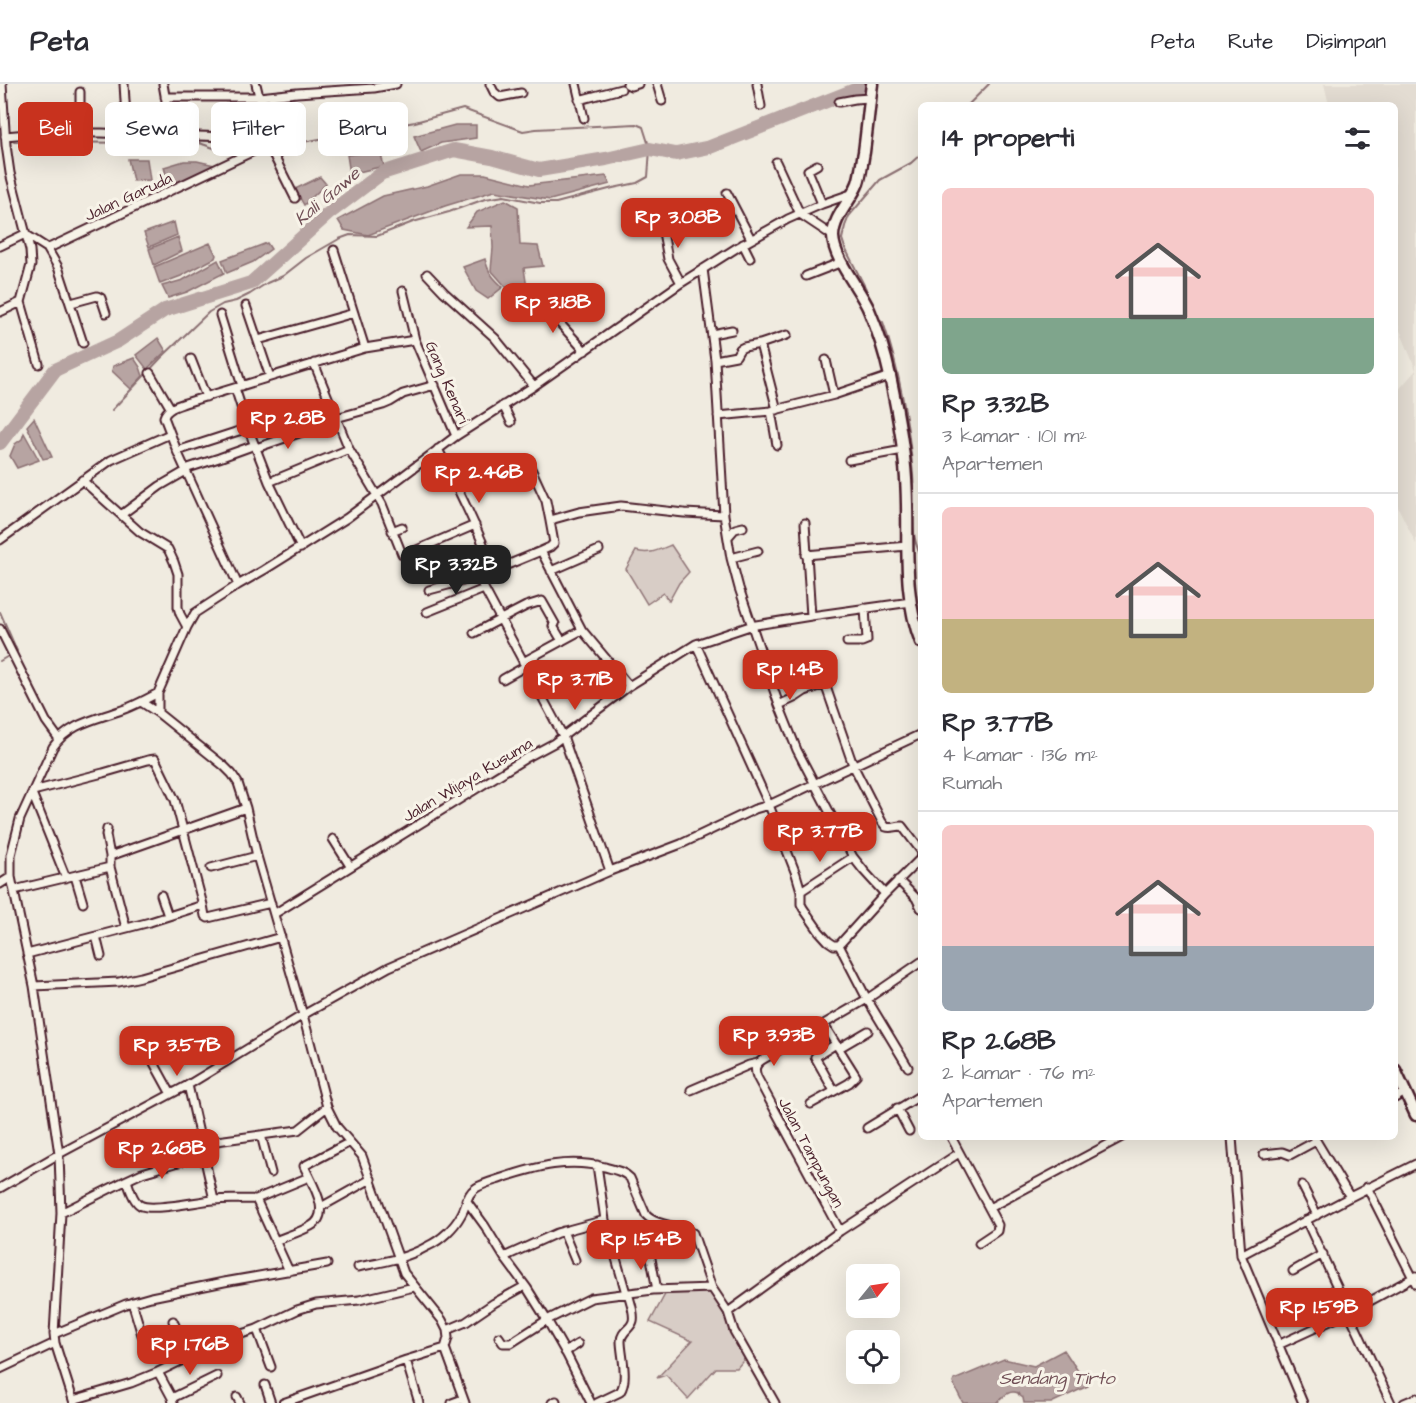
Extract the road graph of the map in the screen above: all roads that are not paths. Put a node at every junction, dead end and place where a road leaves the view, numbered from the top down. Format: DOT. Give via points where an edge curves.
graph roads {
  1 [pos="2,84"];
  2 [pos="124,84"];
  3 [pos="164,84"];
  4 [pos="256,84"];
  5 [pos="297,84"];
  6 [pos="396,84"];
  7 [pos="490,84"];
  8 [pos="576,84"];
  9 [pos="638,84"];
  10 [pos="657,84"];
  11 [pos="757,84"];
  12 [pos="374,86"];
  13 [pos="624,87"];
  14 [pos="80,92"];
  15 [pos="871,92"];
  16 [pos="297,93"];
  17 [pos="521,93"];
  18 [pos="165,97"];
  19 [pos="259,97"];
  20 [pos="579,100"];
  21 [pos="662,101"];
  22 [pos="80,102"];
  23 [pos="125,102"];
  24 [pos="166,102"];
  25 [pos="260,102"];
  26 [pos="839,102"];
  27 [pos="761,106"];
  28 [pos="584,118"];
  29 [pos="18,135"];
  30 [pos="5,136"];
  31 [pos="243,156"];
  32 [pos="276,156"];
  33 [pos="776,162"];
  34 [pos="817,165"];
  35 [pos="10,173"];
  36 [pos="0,176"];
  37 [pos="727,193"];
  38 [pos="852,195"];
  39 [pos="295,198"];
  40 [pos="822,204"];
  41 [pos="800,214"];
  42 [pos="661,221"];
  43 [pos="25,234"];
  44 [pos="833,236"];
  45 [pos="751,239"];
  46 [pos="742,244"];
  47 [pos="0,246"];
  48 [pos="46,248"];
  49 [pos="334,250"];
  50 [pos="750,258"];
  51 [pos="842,262"];
  52 [pos="703,269"];
  53 [pos="427,274"];
  54 [pos="806,276"];
  55 [pos="681,283"];
  56 [pos="403,291"];
  57 [pos="21,302"];
  58 [pos="71,303"];
  59 [pos="552,304"];
  60 [pos="246,306"];
  61 [pos="0,312"];
  62 [pos="106,313"];
  63 [pos="354,314"];
  64 [pos="220,315"];
  65 [pos="732,330"];
  66 [pos="712,334"];
  67 [pos="787,335"];
  68 [pos="258,340"];
  69 [pos="415,340"];
  70 [pos="84,343"];
  71 [pos="760,344"];
  72 [pos="364,348"];
  73 [pos="585,351"];
  74 [pos="191,359"];
  75 [pos="715,360"];
  76 [pos="826,360"];
  77 [pos="314,363"];
  78 [pos="39,364"];
  79 [pos="150,373"];
  80 [pos="890,376"];
  81 [pos="270,377"];
  82 [pos="435,385"];
  83 [pos="534,386"];
  84 [pos="239,387"];
  85 [pos="834,395"];
  86 [pos="206,397"];
  87 [pos="503,405"];
  88 [pos="171,409"];
  89 [pos="774,410"];
  90 [pos="718,416"];
  91 [pos="336,418"];
  92 [pos="511,422"];
  93 [pos="248,428"];
  94 [pos="312,429"];
  95 [pos="170,434"];
  96 [pos="456,435"];
  97 [pos="777,445"];
  98 [pos="255,446"];
  99 [pos="349,449"];
  100 [pos="438,449"];
  101 [pos="903,450"];
  102 [pos="177,451"];
  103 [pos="849,460"];
  104 [pos="528,462"];
  105 [pos="185,470"];
  106 [pos="82,480"];
  107 [pos="269,482"];
  108 [pos="377,496"];
  109 [pos="121,515"];
  110 [pos="724,515"];
  111 [pos="550,521"];
  112 [pos="805,523"];
  113 [pos="475,525"];
  114 [pos="402,527"];
  115 [pos="743,527"];
  116 [pos="392,531"];
  117 [pos="728,537"];
  118 [pos="0,540"];
  119 [pos="907,546"];
  120 [pos="301,548"];
  121 [pos="599,550"];
  122 [pos="541,551"];
  123 [pos="758,551"];
  124 [pos="806,555"];
  125 [pos="731,558"];
  126 [pos="494,571"];
  127 [pos="551,571"];
  128 [pos="478,578"];
  129 [pos="238,585"];
  130 [pos="484,589"];
  131 [pos="429,591"];
  132 [pos="911,602"];
  133 [pos="865,608"];
  134 [pos="427,612"];
  135 [pos="811,616"];
  136 [pos="500,619"];
  137 [pos="750,626"];
  138 [pos="187,627"];
  139 [pos="0,629"];
  140 [pos="582,630"];
  141 [pos="474,633"];
  142 [pos="918,633"];
  143 [pos="562,641"];
  144 [pos="847,642"];
  145 [pos="696,644"];
  146 [pos="9,649"];
  147 [pos="0,650"];
  148 [pos="525,664"];
  149 [pos="504,679"];
  150 [pos="629,686"];
  151 [pos="158,693"];
  152 [pos="141,702"];
  153 [pos="778,705"];
  154 [pos="158,713"];
  155 [pos="918,735"];
  156 [pos="563,736"];
  157 [pos="59,739"];
  158 [pos="854,765"];
  159 [pos="814,783"];
  160 [pos="32,792"];
  161 [pos="770,805"];
  162 [pos="246,808"];
  163 [pos="107,829"];
  164 [pos="183,830"];
  165 [pos="333,839"];
  166 [pos="918,847"];
  167 [pos="110,856"];
  168 [pos="257,856"];
  169 [pos="853,857"];
  170 [pos="918,861"];
  171 [pos="350,866"];
  172 [pos="110,867"];
  173 [pos="211,868"];
  174 [pos="610,871"];
  175 [pos="75,876"];
  176 [pos="11,877"];
  177 [pos="66,878"];
  178 [pos="898,880"];
  179 [pos="0,884"];
  180 [pos="14,890"];
  181 [pos="801,891"];
  182 [pos="885,894"];
  183 [pos="161,895"];
  184 [pos="918,902"];
  185 [pos="83,903"];
  186 [pos="271,903"];
  187 [pos="203,904"];
  188 [pos="274,914"];
  189 [pos="168,916"];
  190 [pos="126,928"];
  191 [pos="96,936"];
  192 [pos="281,937"];
  193 [pos="839,945"];
  194 [pos="27,954"];
  195 [pos="101,956"];
  196 [pos="918,964"];
  197 [pos="34,986"];
  198 [pos="867,999"];
  199 [pos="303,1015"];
  200 [pos="824,1025"];
  201 [pos="868,1031"];
  202 [pos="137,1032"];
  203 [pos="838,1046"];
  204 [pos="758,1063"];
  205 [pos="908,1067"];
  206 [pos="188,1085"];
  207 [pos="691,1090"];
  208 [pos="834,1091"];
  209 [pos="171,1094"];
  210 [pos="1400,1095"];
  211 [pos="918,1097"];
  212 [pos="811,1104"];
  213 [pos="327,1107"];
  214 [pos="897,1108"];
  215 [pos="1416,1115"];
  216 [pos="867,1128"];
  217 [pos="909,1131"];
  218 [pos="261,1135"];
  219 [pos="952,1140"];
  220 [pos="1116,1140"];
  221 [pos="1232,1140"];
  222 [pos="1313,1140"];
  223 [pos="1316,1140"];
  224 [pos="350,1142"];
  225 [pos="202,1143"];
  226 [pos="959,1153"];
  227 [pos="59,1154"];
  228 [pos="1264,1154"];
  229 [pos="189,1159"];
  230 [pos="1416,1164"];
  231 [pos="597,1165"];
  232 [pos="271,1173"];
  233 [pos="309,1177"];
  234 [pos="371,1179"];
  235 [pos="127,1180"];
  236 [pos="1302,1185"];
  237 [pos="1367,1187"];
  238 [pos="0,1188"];
  239 [pos="1350,1197"];
  240 [pos="214,1200"];
  241 [pos="256,1200"];
  242 [pos="466,1200"];
  243 [pos="321,1207"];
  244 [pos="990,1208"];
  245 [pos="61,1213"];
  246 [pos="1317,1215"];
  247 [pos="605,1220"];
  248 [pos="1306,1220"];
  249 [pos="563,1231"];
  250 [pos="840,1231"];
  251 [pos="275,1241"];
  252 [pos="979,1243"];
  253 [pos="649,1248"];
  254 [pos="1323,1254"];
  255 [pos="1241,1255"];
  256 [pos="504,1257"];
  257 [pos="398,1259"];
  258 [pos="575,1260"];
  259 [pos="327,1264"];
  260 [pos="358,1266"];
  261 [pos="289,1271"];
  262 [pos="1293,1271"];
  263 [pos="1415,1279"];
  264 [pos="525,1286"];
  265 [pos="414,1287"];
  266 [pos="712,1288"];
  267 [pos="657,1290"];
  268 [pos="627,1293"];
  269 [pos="132,1302"];
  270 [pos="728,1312"];
  271 [pos="1350,1312"];
  272 [pos="547,1320"];
  273 [pos="173,1321"];
  274 [pos="257,1329"];
  275 [pos="447,1330"];
  276 [pos="54,1334"];
  277 [pos="142,1335"];
  278 [pos="499,1337"];
  279 [pos="55,1343"];
  280 [pos="578,1344"];
  281 [pos="1278,1345"];
  282 [pos="445,1348"];
  283 [pos="565,1352"];
  284 [pos="195,1353"];
  285 [pos="406,1360"];
  286 [pos="271,1366"];
  287 [pos="0,1369"];
  288 [pos="158,1372"];
  289 [pos="218,1376"];
  290 [pos="265,1385"];
  291 [pos="1416,1398"];
  292 [pos="173,1400"];
  293 [pos="464,1401"];
  294 [pos="73,1402"];
  295 [pos="271,1403"];
  296 [pos="283,1403"];
  297 [pos="419,1403"];
  298 [pos="452,1403"];
  299 [pos="591,1403"];
  300 [pos="597,1403"];
  301 [pos="775,1403"];
  302 [pos="1303,1403"];
  303 [pos="1391,1403"];
  304 [pos="1404,1403"];
  1 -- 30 [label="street"];
  2 -- 23 [label="street"];
  3 -- 18 [label="street"];
  4 -- 19 [label="street"];
  5 -- 16 [label="street"];
  6 -- 12 [label="street"];
  7 -- 17 [label="street" via="500,97"];
  8 -- 20 [label="street"];
  9 -- 13 [label="street"];
  10 -- 21 [label="street"];
  11 -- 27 [label="street"];
  12 -- 16 [label="street"];
  13 -- 20 [label="street"];
  14 -- 22 [label="street"];
  15 -- 26 [label="street"];
  15 -- 38 [label="main road" via="862,165"];
  16 -- 19 [label="street"];
  18 -- 19 [label="street"];
  18 -- 24 [label="street"];
  19 -- 25 [label="street"];
  20 -- 28 [label="street"];
  29 -- 30 [label="street"];
  30 -- 35 [label="street"];
  31 -- 48 [label="street, Jalan Garuda"];
  32 -- 39 [label="street"];
  33 -- 41 [label="street"];
  34 -- 40 [label="street" via="808,170"];
  35 -- 36 [label="street"];
  35 -- 43 [label="street"];
  37 -- 45 [label="street"];
  38 -- 40 [label="street"];
  38 -- 44 [label="main road"];
  40 -- 41 [label="street"];
  41 -- 44 [label="street"];
  41 -- 45 [label="street"];
  42 -- 55 [label="street" via="668,259"];
  43 -- 47 [label="street"];
  43 -- 48 [label="street"];
  43 -- 57 [label="street" via="31,265"];
  44 -- 51 [label="main road"];
  45 -- 46 [label="street"];
  46 -- 50 [label="street"];
  46 -- 52 [label="street"];
  48 -- 58 [label="street" via="58,267"];
  49 -- 63 [label="street"];
  51 -- 54 [label="street"];
  51 -- 80 [label="main road" via="868,309"];
  52 -- 55 [label="street"];
  52 -- 66 [label="street"];
  53 -- 83 [label="street" via="495,338"];
  55 -- 73 [label="street"];
  56 -- 69 [label="street, Gang Kenari"];
  57 -- 61 [label="street"];
  57 -- 78 [label="street"];
  58 -- 62 [label="street" via="97,296"];
  58 -- 70 [label="street"];
  59 -- 73 [label="street" via="555,318"];
  60 -- 68 [label="street"];
  63 -- 68 [label="street"];
  63 -- 72 [label="street"];
  64 -- 84 [label="street"];
  65 -- 66 [label="street"];
  66 -- 75 [label="street"];
  67 -- 71 [label="street"];
  68 -- 81 [label="street"];
  69 -- 72 [label="street"];
  69 -- 82 [label="street, Gang Kenari"];
  71 -- 75 [label="street" via="740,349 736,357"];
  71 -- 89 [label="street"];
  72 -- 77 [label="street"];
  73 -- 83 [label="street"];
  74 -- 86 [label="street"];
  75 -- 90 [label="street"];
  76 -- 85 [label="street"];
  77 -- 81 [label="street"];
  77 -- 91 [label="street"];
  79 -- 88 [label="street"];
  80 -- 85 [label="street"];
  80 -- 101 [label="main road"];
  81 -- 84 [label="street"];
  82 -- 91 [label="street"];
  82 -- 96 [label="street, Gang Kenari"];
  83 -- 87 [label="street"];
  84 -- 86 [label="street"];
  84 -- 93 [label="street"];
  85 -- 89 [label="street"];
  86 -- 88 [label="street"];
  87 -- 92 [label="street"];
  87 -- 96 [label="street"];
  88 -- 95 [label="street" via="164,417"];
  89 -- 90 [label="street"];
  89 -- 97 [label="street"];
  90 -- 110 [label="street"];
  91 -- 99 [label="street"];
  93 -- 98 [label="street"];
  93 -- 102 [label="street"];
  94 -- 98 [label="street"];
  95 -- 102 [label="street"];
  95 -- 106 [label="street" via="111,460"];
  96 -- 100 [label="street"];
  98 -- 105 [label="street"];
  98 -- 107 [label="street"];
  99 -- 107 [label="street"];
  99 -- 108 [label="street"];
  100 -- 108 [label="street"];
  100 -- 113 [label="street"];
  101 -- 103 [label="street"];
  101 -- 119 [label="main road"];
  102 -- 105 [label="street"];
  104 -- 111 [label="street" via="546,501"];
  105 -- 109 [label="street"];
  105 -- 129 [label="street"];
  106 -- 109 [label="street"];
  106 -- 118 [label="street"];
  107 -- 120 [label="street"];
  108 -- 116 [label="street"];
  108 -- 120 [label="street"];
  109 -- 138 [label="street" via="168,549 178,574 178,607"];
  110 -- 111 [label="street" via="621,506"];
  110 -- 117 [label="street"];
  111 -- 122 [label="street" via="554,543"];
  112 -- 124 [label="street"];
  113 -- 116 [label="street" via="405,555"];
  113 -- 126 [label="street"];
  114 -- 116 [label="street"];
  115 -- 117 [label="street"];
  117 -- 125 [label="street"];
  119 -- 124 [label="street"];
  119 -- 132 [label="main road"];
  120 -- 129 [label="street"];
  121 -- 127 [label="street"];
  122 -- 126 [label="street"];
  122 -- 127 [label="street"];
  123 -- 125 [label="street"];
  124 -- 135 [label="street"];
  125 -- 137 [label="street"];
  126 -- 128 [label="street"];
  127 -- 140 [label="street"];
  128 -- 130 [label="street"];
  128 -- 131 [label="street"];
  129 -- 138 [label="street" via="195,612"];
  130 -- 134 [label="street"];
  130 -- 136 [label="street"];
  132 -- 133 [label="street, Jalan Wijaya Kusuma"];
  132 -- 142 [label="main road"];
  133 -- 135 [label="street, Jalan Wijaya Kusuma"];
  133 -- 144 [label="street" via="867,639"];
  135 -- 137 [label="street, Jalan Wijaya Kusuma"];
  136 -- 141 [label="street"];
  136 -- 143 [label="street" via="542,601"];
  136 -- 148 [label="street"];
  137 -- 145 [label="street, Jalan Wijaya Kusuma"];
  137 -- 153 [label="street"];
  138 -- 151 [label="street"];
  139 -- 146 [label="street"];
  140 -- 143 [label="street"];
  140 -- 150 [label="street"];
  143 -- 148 [label="street"];
  145 -- 150 [label="street, Jalan Wijaya Kusuma"];
  145 -- 161 [label="street"];
  146 -- 147 [label="street"];
  146 -- 157 [label="street"];
  148 -- 149 [label="street"];
  148 -- 156 [label="street"];
  150 -- 156 [label="street, Jalan Wijaya Kusuma"];
  151 -- 152 [label="street"];
  151 -- 154 [label="street"];
  152 -- 154 [label="street"];
  152 -- 157 [label="street" via="82,723"];
  153 -- 158 [label="street" via="825,684"];
  153 -- 159 [label="street"];
  154 -- 162 [label="street" via="232,774"];
  155 -- 158 [label="street"];
  156 -- 171 [label="street, Jalan Wijaya Kusuma"];
  156 -- 174 [label="street"];
  157 -- 160 [label="street"];
  158 -- 159 [label="street"];
  158 -- 166 [label="street" via="886,827 902,826"];
  159 -- 161 [label="street"];
  159 -- 169 [label="street"];
  160 -- 164 [label="street" via="155,759 175,800"];
  160 -- 176 [label="street" via="13,842"];
  160 -- 177 [label="street"];
  161 -- 174 [label="street"];
  161 -- 181 [label="street"];
  162 -- 164 [label="street"];
  162 -- 168 [label="street"];
  163 -- 167 [label="street"];
  164 -- 167 [label="street"];
  164 -- 187 [label="street"];
  165 -- 171 [label="street"];
  167 -- 172 [label="street"];
  168 -- 173 [label="street"];
  168 -- 186 [label="street"];
  169 -- 181 [label="street"];
  169 -- 182 [label="street"];
  170 -- 178 [label="street"];
  171 -- 188 [label="street, Jalan Wijaya Kusuma"];
  172 -- 175 [label="street"];
  172 -- 190 [label="street"];
  174 -- 199 [label="street" via="389,967"];
  175 -- 177 [label="street"];
  175 -- 185 [label="street"];
  176 -- 179 [label="street"];
  176 -- 180 [label="street"];
  177 -- 180 [label="street"];
  178 -- 182 [label="street"];
  178 -- 184 [label="street"];
  180 -- 194 [label="street"];
  181 -- 193 [label="street" via="805,913 828,941"];
  182 -- 193 [label="street"];
  183 -- 189 [label="street"];
  186 -- 187 [label="street" via="207,918"];
  186 -- 188 [label="street"];
  187 -- 189 [label="street"];
  188 -- 192 [label="street"];
  189 -- 190 [label="street"];
  190 -- 191 [label="street"];
  191 -- 194 [label="street"];
  191 -- 195 [label="street"];
  192 -- 197 [label="street" via="119,982"];
  192 -- 199 [label="street"];
  193 -- 198 [label="street"];
  194 -- 197 [label="street"];
  196 -- 198 [label="street"];
  197 -- 227 [label="street"];
  198 -- 200 [label="street"];
  198 -- 205 [label="street"];
  199 -- 206 [label="street"];
  199 -- 213 [label="street"];
  200 -- 203 [label="street"];
  200 -- 204 [label="street"];
  201 -- 203 [label="street"];
  202 -- 209 [label="street"];
  203 -- 208 [label="street" via="856,1076"];
  203 -- 208 [label="street" via="815,1057"];
  204 -- 207 [label="street"];
  204 -- 250 [label="street, Jalan Tampungan" via="757,1077"];
  206 -- 209 [label="street"];
  206 -- 225 [label="street"];
  208 -- 212 [label="street"];
  209 -- 227 [label="street"];
  210 -- 215 [label="main road"];
  211 -- 214 [label="street"];
  213 -- 218 [label="street" via="298,1130"];
  213 -- 224 [label="street"];
  214 -- 216 [label="street"];
  214 -- 217 [label="street"];
  218 -- 225 [label="street"];
  218 -- 232 [label="street"];
  219 -- 226 [label="street"];
  220 -- 244 [label="street"];
  221 -- 255 [label="street"];
  222 -- 228 [label="street" via="1290,1155"];
  223 -- 239 [label="street"];
  224 -- 233 [label="street" via="304,1166"];
  224 -- 234 [label="street" via="362,1156"];
  225 -- 240 [label="street"];
  226 -- 244 [label="street"];
  226 -- 250 [label="street"];
  227 -- 238 [label="street"];
  227 -- 245 [label="street"];
  229 -- 235 [label="street"];
  230 -- 237 [label="street"];
  231 -- 242 [label="street" via="566,1162 533,1168 476,1188"];
  231 -- 247 [label="street"];
  231 -- 266 [label="street" via="626,1173 649,1219 693,1233"];
  233 -- 241 [label="street"];
  233 -- 243 [label="street"];
  234 -- 243 [label="street"];
  234 -- 257 [label="street"];
  235 -- 240 [label="street" via="136,1202 144,1206"];
  235 -- 245 [label="street"];
  236 -- 246 [label="street"];
  237 -- 239 [label="street"];
  237 -- 263 [label="street"];
  239 -- 246 [label="street"];
  240 -- 241 [label="street"];
  241 -- 251 [label="street"];
  242 -- 256 [label="street"];
  242 -- 257 [label="street" via="463,1214 448,1232 429,1246"];
  243 -- 251 [label="street" via="317,1223"];
  244 -- 252 [label="street" via="998,1225"];
  245 -- 276 [label="street"];
  246 -- 248 [label="street"];
  247 -- 249 [label="street"];
  247 -- 268 [label="street"];
  248 -- 254 [label="street"];
  248 -- 255 [label="street"];
  249 -- 256 [label="street"];
  249 -- 258 [label="street"];
  250 -- 270 [label="street"];
  251 -- 261 [label="street"];
  253 -- 267 [label="street"];
  254 -- 262 [label="street"];
  254 -- 271 [label="street"];
  255 -- 281 [label="street"];
  256 -- 264 [label="street"];
  257 -- 260 [label="street"];
  257 -- 265 [label="street"];
  259 -- 261 [label="street"];
  261 -- 269 [label="street"];
  263 -- 271 [label="street"];
  264 -- 272 [label="street"];
  264 -- 275 [label="street"];
  265 -- 274 [label="street" via="359,1300 316,1304"];
  265 -- 275 [label="street"];
  266 -- 267 [label="street"];
  266 -- 270 [label="street"];
  267 -- 268 [label="street"];
  268 -- 272 [label="street" via="591,1298"];
  268 -- 300 [label="street" via="633,1322 621,1339 623,1388"];
  269 -- 276 [label="street"];
  269 -- 277 [label="street"];
  270 -- 301 [label="street" via="734,1331"];
  271 -- 281 [label="street"];
  271 -- 303 [label="street"];
  272 -- 278 [label="street" via="511,1343 502,1343"];
  272 -- 283 [label="street"];
  273 -- 284 [label="street" via="179,1334 187,1336"];
  274 -- 284 [label="street"];
  274 -- 286 [label="street"];
  275 -- 282 [label="street"];
  276 -- 279 [label="street"];
  279 -- 287 [label="street"];
  279 -- 294 [label="street"];
  280 -- 283 [label="street"];
  281 -- 302 [label="street"];
  282 -- 285 [label="street"];
  282 -- 293 [label="street"];
  283 -- 299 [label="street"];
  284 -- 288 [label="street"];
  285 -- 296 [label="street"];
  285 -- 297 [label="street"];
  288 -- 292 [label="street"];
  288 -- 294 [label="street"];
  289 -- 292 [label="street"];
  290 -- 295 [label="street"];
  291 -- 304 [label="street"];
  293 -- 298 [label="street"];
}
